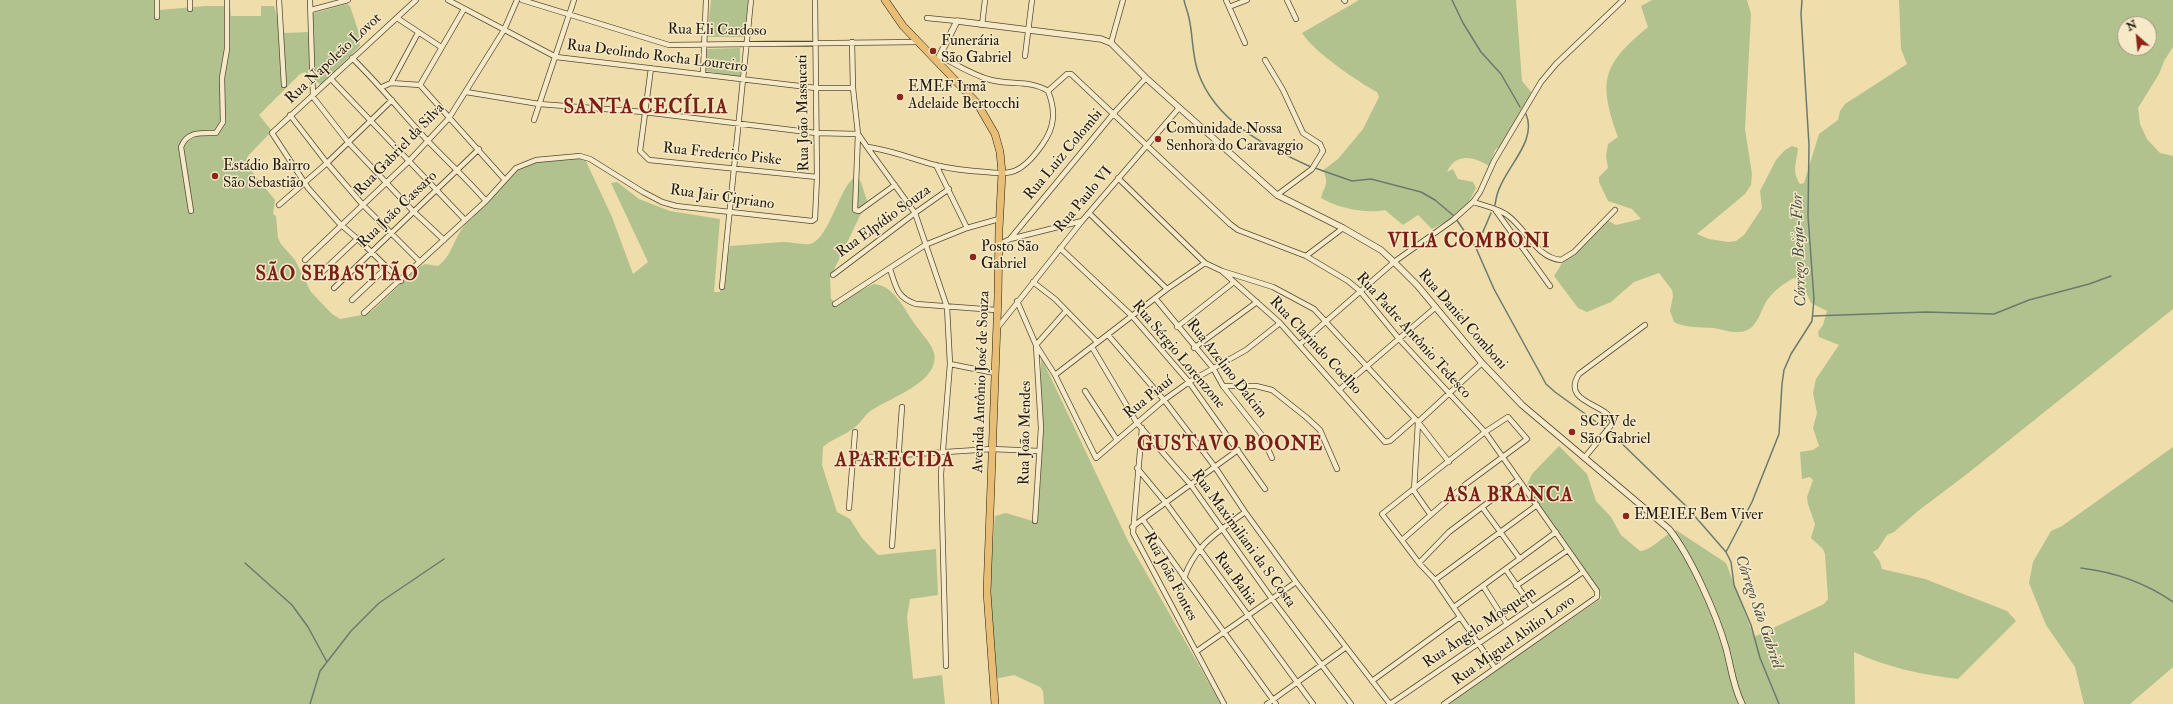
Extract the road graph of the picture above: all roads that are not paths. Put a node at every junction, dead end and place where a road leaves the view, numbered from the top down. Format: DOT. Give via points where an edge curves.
graph roads {
  1 [pos="157,0"];
  2 [pos="190,0"];
  3 [pos="227,0"];
  4 [pos="279,0"];
  5 [pos="310,0"];
  6 [pos="348,0"];
  7 [pos="416,0"];
  8 [pos="448,0"];
  9 [pos="517,0"];
  10 [pos="522,0"];
  11 [pos="574,0"];
  12 [pos="706,0"];
  13 [pos="751,0"];
  14 [pos="815,0"];
  15 [pos="886,0"];
  16 [pos="985,0"];
  17 [pos="1032,0"];
  18 [pos="1123,0"];
  19 [pos="1226,0"];
  20 [pos="1247,0"];
  21 [pos="1287,0"];
  22 [pos="1623,0"];
  23 [pos="1229,7"];
  24 [pos="190,9"];
  25 [pos="464,9"];
  26 [pos="311,10"];
  27 [pos="570,15"];
  28 [pos="157,16"];
  29 [pos="397,18"];
  30 [pos="926,18"];
  31 [pos="1296,19"];
  32 [pos="958,22"];
  33 [pos="982,25"];
  34 [pos="504,30"];
  35 [pos="1028,30"];
  36 [pos="418,33"];
  37 [pos="815,42"];
  38 [pos="852,42"];
  39 [pos="918,42"];
  40 [pos="1245,43"];
  41 [pos="1111,44"];
  42 [pos="705,45"];
  43 [pos="745,45"];
  44 [pos="441,47"];
  45 [pos="1025,56"];
  46 [pos="556,57"];
  47 [pos="352,58"];
  48 [pos="939,58"];
  49 [pos="1265,60"];
  50 [pos="651,68"];
  51 [pos="703,74"];
  52 [pos="1146,78"];
  53 [pos="331,79"];
  54 [pos="742,80"];
  55 [pos="391,83"];
  56 [pos="284,85"];
  57 [pos="420,85"];
  58 [pos="382,87"];
  59 [pos="816,88"];
  60 [pos="853,88"];
  61 [pos="1048,91"];
  62 [pos="466,92"];
  63 [pos="313,97"];
  64 [pos="392,100"];
  65 [pos="539,104"];
  66 [pos="1179,108"];
  67 [pos="644,112"];
  68 [pos="1114,113"];
  69 [pos="290,115"];
  70 [pos="449,118"];
  71 [pos="534,120"];
  72 [pos="369,121"];
  73 [pos="738,124"];
  74 [pos="816,133"];
  75 [pos="858,134"];
  76 [pos="427,140"];
  77 [pos="348,142"];
  78 [pos="1146,145"];
  79 [pos="867,147"];
  80 [pos="479,149"];
  81 [pos="408,162"];
  82 [pos="327,163"];
  83 [pos="936,165"];
  84 [pos="733,168"];
  85 [pos="458,169"];
  86 [pos="1002,173"];
  87 [pos="817,177"];
  88 [pos="1118,178"];
  89 [pos="505,180"];
  90 [pos="387,183"];
  91 [pos="304,184"];
  92 [pos="895,185"];
  93 [pos="949,189"];
  94 [pos="436,191"];
  95 [pos="1277,195"];
  96 [pos="486,201"];
  97 [pos="1472,202"];
  98 [pos="279,205"];
  99 [pos="363,206"];
  100 [pos="1616,210"];
  101 [pos="191,211"];
  102 [pos="413,211"];
  103 [pos="1496,211"];
  104 [pos="914,213"];
  105 [pos="1090,213"];
  106 [pos="729,214"];
  107 [pos="999,219"];
  108 [pos="465,220"];
  109 [pos="1082,221"];
  110 [pos="810,222"];
  111 [pos="341,225"];
  112 [pos="967,228"];
  113 [pos="1343,228"];
  114 [pos="392,233"];
  115 [pos="358,238"];
  116 [pos="1010,239"];
  117 [pos="444,240"];
  118 [pos="925,245"];
  119 [pos="998,245"];
  120 [pos="1060,248"];
  121 [pos="372,252"];
  122 [pos="1306,256"];
  123 [pos="305,260"];
  124 [pos="420,262"];
  125 [pos="1394,262"];
  126 [pos="1205,263"];
  127 [pos="387,267"];
  128 [pos="890,269"];
  129 [pos="1222,271"];
  130 [pos="322,272"];
  131 [pos="833,275"];
  132 [pos="401,281"];
  133 [pos="1033,282"];
  134 [pos="1234,282"];
  135 [pos="1550,286"];
  136 [pos="722,287"];
  137 [pos="334,288"];
  138 [pos="1167,289"];
  139 [pos="1360,291"];
  140 [pos="1155,298"];
  141 [pos="352,300"];
  142 [pos="1017,301"];
  143 [pos="1257,302"];
  144 [pos="835,304"];
  145 [pos="947,307"];
  146 [pos="1436,307"];
  147 [pos="996,310"];
  148 [pos="1066,311"];
  149 [pos="364,313"];
  150 [pos="1132,316"];
  151 [pos="1327,321"];
  152 [pos="1280,323"];
  153 [pos="1645,325"];
  154 [pos="1177,327"];
  155 [pos="997,328"];
  156 [pos="1108,335"];
  157 [pos="1400,340"];
  158 [pos="1097,342"];
  159 [pos="1300,344"];
  160 [pos="1036,345"];
  161 [pos="1092,346"];
  162 [pos="1194,348"];
  163 [pos="1482,363"];
  164 [pos="950,364"];
  165 [pos="1367,366"];
  166 [pos="1213,368"];
  167 [pos="995,373"];
  168 [pos="1055,375"];
  169 [pos="1189,382"];
  170 [pos="1223,386"];
  171 [pos="1339,390"];
  172 [pos="1085,391"];
  173 [pos="1448,393"];
  174 [pos="1164,400"];
  175 [pos="902,407"];
  176 [pos="1416,421"];
  177 [pos="1137,423"];
  178 [pos="1142,428"];
  179 [pos="855,432"];
  180 [pos="1485,432"];
  181 [pos="1117,440"];
  182 [pos="992,449"];
  183 [pos="1238,450"];
  184 [pos="1039,451"];
  185 [pos="941,453"];
  186 [pos="899,456"];
  187 [pos="1585,457"];
  188 [pos="854,458"];
  189 [pos="1096,458"];
  190 [pos="1272,458"];
  191 [pos="1503,458"];
  192 [pos="1449,462"];
  193 [pos="1215,467"];
  194 [pos="1137,468"];
  195 [pos="1337,469"];
  196 [pos="1518,480"];
  197 [pos="1191,485"];
  198 [pos="1264,489"];
  199 [pos="1414,491"];
  200 [pos="1166,503"];
  201 [pos="1536,505"];
  202 [pos="1482,507"];
  203 [pos="849,508"];
  204 [pos="1245,512"];
  205 [pos="1430,514"];
  206 [pos="1143,520"];
  207 [pos="1035,521"];
  208 [pos="1132,527"];
  209 [pos="1222,529"];
  210 [pos="1500,532"];
  211 [pos="1556,532"];
  212 [pos="1402,540"];
  213 [pos="892,546"];
  214 [pos="1199,548"];
  215 [pos="1568,550"];
  216 [pos="1520,559"];
  217 [pos="1419,563"];
  218 [pos="1506,570"];
  219 [pos="1583,572"];
  220 [pos="1184,578"];
  221 [pos="1436,580"];
  222 [pos="1296,582"];
  223 [pos="1483,586"];
  224 [pos="1516,586"];
  225 [pos="1597,597"];
  226 [pos="1272,599"];
  227 [pos="1454,607"];
  228 [pos="1532,607"];
  229 [pos="1248,616"];
  230 [pos="1460,617"];
  231 [pos="1507,624"];
  232 [pos="1223,633"];
  233 [pos="1478,643"];
  234 [pos="1345,648"];
  235 [pos="1197,651"];
  236 [pos="1321,665"];
  237 [pos="946,666"];
  238 [pos="1495,668"];
  239 [pos="1372,681"];
  240 [pos="1297,682"];
  241 [pos="1275,702"];
  242 [pos="1388,703"];
  243 [pos="995,704"];
  244 [pos="1224,704"];
  245 [pos="1267,704"];
  246 [pos="1313,704"];
  247 [pos="1351,704"];
  248 [pos="1444,704"];
  249 [pos="1742,704"];
  1 -- 28 [label="street"];
  2 -- 24 [label="street"];
  3 -- 101 [label="street" via="228,36 222,78 223,122 216,132 190,135 182,147"];
  4 -- 56 [label="street"];
  5 -- 26 [label="street"];
  6 -- 26 [label="street"];
  7 -- 29 [label="street, Rua Napoleão Lovot"];
  8 -- 25 [label="street, Rua Deolindo Rocha Loureiro"];
  9 -- 34 [label="street, Rua Gabriel da Silva"];
  10 -- 27 [label="street, Rua Eli Cardoso"];
  11 -- 27 [label="street"];
  12 -- 42 [label="street"];
  13 -- 43 [label="street"];
  14 -- 37 [label="street, Rua João Massucati"];
  15 -- 39 [label="main road, Avenida Antônio José de Souza" via="903,26"];
  16 -- 33 [label="street"];
  17 -- 35 [label="street"];
  18 -- 41 [label="street"];
  19 -- 23 [label="street"];
  20 -- 23 [label="street"];
  21 -- 31 [label="street"];
  22 -- 97 [label="street" via="1556,64 1526,106 1494,161 1480,192"];
  23 -- 40 [label="street"];
  25 -- 34 [label="street, Rua Deolindo Rocha Loureiro"];
  25 -- 44 [label="street"];
  26 -- 63 [label="street"];
  27 -- 42 [label="street, Rua Eli Cardoso" via="669,44"];
  27 -- 46 [label="street"];
  29 -- 36 [label="street"];
  29 -- 47 [label="street, Rua Napoleão Lovot"];
  30 -- 32 [label="street"];
  32 -- 33 [label="street"];
  32 -- 48 [label="street"];
  33 -- 35 [label="street"];
  34 -- 46 [label="street, Rua Deolindo Rocha Loureiro"];
  34 -- 62 [label="street, Rua Gabriel da Silva"];
  35 -- 41 [label="street" via="1101,39"];
  35 -- 45 [label="street"];
  36 -- 44 [label="street"];
  36 -- 55 [label="street"];
  37 -- 38 [label="street, Rua Eli Cardoso"];
  37 -- 43 [label="street, Rua Eli Cardoso"];
  37 -- 59 [label="street, Rua João Massucati"];
  38 -- 39 [label="street, Rua Eli Cardoso"];
  38 -- 60 [label="street"];
  39 -- 48 [label="main road, Avenida Antônio José de Souza"];
  41 -- 52 [label="street, Rua Daniel Comboni"];
  42 -- 43 [label="street, Rua Eli Cardoso"];
  42 -- 51 [label="street"];
  43 -- 54 [label="street"];
  44 -- 57 [label="street"];
  46 -- 50 [label="street, Rua Deolindo Rocha Loureiro"];
  46 -- 65 [label="street"];
  47 -- 53 [label="street, Rua Napoleão Lovot"];
  47 -- 58 [label="street"];
  48 -- 61 [label="street" via="985,78 1031,85"];
  48 -- 86 [label="main road, Avenida Antônio José de Souza" via="984,113 998,142"];
  49 -- 95 [label="street" via="1283,90 1303,133 1320,144 1323,151 1312,169"];
  50 -- 51 [label="street, Rua Deolindo Rocha Loureiro"];
  50 -- 67 [label="street"];
  51 -- 54 [label="street, Rua Deolindo Rocha Loureiro"];
  52 -- 66 [label="street, Rua Daniel Comboni"];
  52 -- 68 [label="street, Rua Luiz Colombi"];
  53 -- 63 [label="street, Rua Napoleão Lovot"];
  53 -- 72 [label="street"];
  54 -- 59 [label="street, Rua Deolindo Rocha Loureiro"];
  54 -- 73 [label="street"];
  55 -- 57 [label="street"];
  55 -- 58 [label="street"];
  57 -- 70 [label="street"];
  58 -- 64 [label="street"];
  59 -- 60 [label="street, Rua Deolindo Rocha Loureiro"];
  59 -- 74 [label="street, Rua João Massucati"];
  60 -- 75 [label="street"];
  61 -- 68 [label="street, Rua Padre Antônio Tedesco" via="1067,74 1071,74"];
  61 -- 86 [label="street" via="1053,103 1054,118 1050,134 1025,164 1012,172"];
  62 -- 65 [label="street"];
  62 -- 70 [label="street, Rua Gabriel da Silva"];
  63 -- 69 [label="street, Rua Napoleão Lovot"];
  63 -- 77 [label="street"];
  64 -- 72 [label="street"];
  64 -- 76 [label="street"];
  65 -- 67 [label="street"];
  65 -- 71 [label="street"];
  66 -- 78 [label="street, Rua Paulo VI"];
  66 -- 95 [label="street, Rua Daniel Comboni"];
  67 -- 73 [label="street"];
  67 -- 84 [label="street, Rua Frederico Piske" via="640,151 649,160"];
  68 -- 78 [label="street, Rua Padre Antônio Tedesco"];
  68 -- 116 [label="street, Rua Luiz Colombi"];
  69 -- 82 [label="street"];
  69 -- 91 [label="street, Rua Napoleão Lovot" via="273,130 272,136"];
  70 -- 76 [label="street, Rua Gabriel da Silva"];
  70 -- 80 [label="street"];
  72 -- 77 [label="street"];
  72 -- 81 [label="street"];
  73 -- 74 [label="street"];
  73 -- 84 [label="street"];
  74 -- 75 [label="street"];
  74 -- 87 [label="street, Rua João Massucati"];
  75 -- 79 [label="street"];
  75 -- 92 [label="street" via="854,207 856,211"];
  76 -- 81 [label="street, Rua Gabriel da Silva"];
  76 -- 85 [label="street"];
  77 -- 82 [label="street"];
  77 -- 90 [label="street"];
  78 -- 88 [label="street, Rua Paulo VI"];
  78 -- 122 [label="street, Rua Padre Antônio Tedesco" via="1238,230"];
  79 -- 83 [label="street"];
  79 -- 92 [label="street"];
  80 -- 85 [label="street, Rua João Cassaro"];
  80 -- 89 [label="street"];
  81 -- 90 [label="street, Rua Gabriel da Silva"];
  81 -- 94 [label="street"];
  82 -- 91 [label="street"];
  82 -- 99 [label="street"];
  83 -- 86 [label="street" via="973,172"];
  83 -- 93 [label="street"];
  84 -- 87 [label="street, Rua Frederico Piske"];
  84 -- 106 [label="street"];
  85 -- 94 [label="street, Rua João Cassaro"];
  85 -- 96 [label="street"];
  86 -- 107 [label="main road, Avenida Antônio José de Souza"];
  87 -- 110 [label="street, Rua João Massucati" via="815,219"];
  88 -- 105 [label="street, Rua Paulo VI"];
  88 -- 126 [label="street"];
  89 -- 96 [label="street, Rua Jair Cipriano"];
  89 -- 106 [label="street, Rua Jair Cipriano" via="516,168 536,160 580,156 590,159 662,202"];
  90 -- 99 [label="street, Rua Gabriel da Silva"];
  90 -- 102 [label="street"];
  91 -- 98 [label="street"];
  91 -- 111 [label="street"];
  92 -- 104 [label="street"];
  93 -- 104 [label="street, Rua Elpídio Souza"];
  93 -- 112 [label="street"];
  94 -- 102 [label="street, Rua João Cassaro"];
  94 -- 108 [label="street"];
  95 -- 113 [label="street, Rua Daniel Comboni"];
  96 -- 108 [label="street, Rua Jair Cipriano"];
  97 -- 103 [label="street" via="1490,206"];
  97 -- 125 [label="street" via="1455,218"];
  99 -- 111 [label="street, Rua Gabriel da Silva"];
  99 -- 114 [label="street"];
  100 -- 103 [label="street" via="1574,252 1561,260 1548,256 1506,214"];
  102 -- 114 [label="street, Rua João Cassaro"];
  102 -- 117 [label="street"];
  103 -- 135 [label="street"];
  104 -- 118 [label="street"];
  104 -- 131 [label="street, Rua Elpídio Souza"];
  105 -- 109 [label="street, Rua Paulo VI"];
  105 -- 138 [label="street"];
  106 -- 110 [label="street, Rua Jair Cipriano"];
  106 -- 136 [label="street"];
  107 -- 112 [label="street"];
  107 -- 119 [label="main road, Avenida Antônio José de Souza"];
  108 -- 117 [label="street, Rua Jair Cipriano"];
  109 -- 116 [label="street"];
  109 -- 120 [label="street, Rua Paulo VI"];
  111 -- 115 [label="street"];
  111 -- 123 [label="street, Rua Gabriel da Silva"];
  112 -- 118 [label="street"];
  113 -- 122 [label="street"];
  113 -- 125 [label="street, Rua Daniel Comboni" via="1381,250"];
  114 -- 121 [label="street, Rua João Cassaro"];
  114 -- 124 [label="street"];
  115 -- 121 [label="street"];
  115 -- 130 [label="street"];
  116 -- 119 [label="street, Rua Luiz Colombi"];
  117 -- 124 [label="street, Rua Jair Cipriano"];
  118 -- 128 [label="street"];
  118 -- 145 [label="street"];
  119 -- 147 [label="main road, Avenida Antônio José de Souza"];
  120 -- 133 [label="street, Rua Paulo VI"];
  120 -- 150 [label="street, Rua Sérgio Lorenzone"];
  121 -- 127 [label="street"];
  121 -- 137 [label="street, Rua João Cassaro"];
  122 -- 139 [label="street, Rua Padre Antônio Tedesco"];
  124 -- 132 [label="street, Rua Jair Cipriano"];
  125 -- 139 [label="street"];
  125 -- 146 [label="street, Rua Daniel Comboni"];
  126 -- 129 [label="street"];
  126 -- 138 [label="street"];
  127 -- 132 [label="street"];
  127 -- 141 [label="street"];
  128 -- 144 [label="street"];
  128 -- 145 [label="street" via="898,290 906,301"];
  129 -- 134 [label="street, Rua Clarindo Coelho"];
  129 -- 151 [label="street" via="1273,287 1297,298"];
  132 -- 149 [label="street, Rua Jair Cipriano"];
  133 -- 142 [label="street, Rua Paulo VI"];
  133 -- 148 [label="street"];
  134 -- 143 [label="street, Rua Clarindo Coelho"];
  134 -- 154 [label="street"];
  138 -- 140 [label="street"];
  139 -- 151 [label="street"];
  139 -- 157 [label="street, Rua Padre Antônio Tedesco"];
  140 -- 150 [label="street"];
  140 -- 154 [label="street, Rua Azelino Dalcim"];
  142 -- 155 [label="street, Rua Paulo VI"];
  142 -- 160 [label="street, Rua João Mendes"];
  143 -- 152 [label="street, Rua Clarindo Coelho"];
  143 -- 162 [label="street"];
  145 -- 147 [label="street"];
  145 -- 164 [label="street"];
  146 -- 157 [label="street"];
  146 -- 163 [label="street, Rua Daniel Comboni"];
  147 -- 155 [label="main road, Avenida Antônio José de Souza"];
  148 -- 158 [label="street"];
  148 -- 160 [label="street"];
  150 -- 156 [label="street"];
  150 -- 169 [label="street, Rua Sérgio Lorenzone"];
  151 -- 159 [label="street"];
  151 -- 165 [label="street"];
  152 -- 159 [label="street, Rua Clarindo Coelho"];
  152 -- 166 [label="street, Rua Piauí" via="1246,350"];
  153 -- 187 [label="street" via="1579,374 1576,379 1575,388 1579,397 1610,415 1612,423"];
  154 -- 162 [label="street, Rua Azelino Dalcim"];
  155 -- 167 [label="main road, Avenida Antônio José de Souza"];
  156 -- 158 [label="street"];
  156 -- 174 [label="street"];
  157 -- 165 [label="street"];
  157 -- 173 [label="street, Rua Padre Antônio Tedesco"];
  158 -- 161 [label="street"];
  159 -- 171 [label="street, Rua Clarindo Coelho"];
  160 -- 168 [label="street, Rua João Mendes"];
  160 -- 184 [label="street, Rua João Mendes" via="1041,428"];
  161 -- 168 [label="street"];
  161 -- 177 [label="street, Rua Maximiliani da S Costa"];
  162 -- 166 [label="street, Rua Azelino Dalcim"];
  163 -- 173 [label="street"];
  163 -- 187 [label="street, Rua Daniel Comboni" via="1522,405"];
  164 -- 167 [label="street"];
  164 -- 185 [label="street"];
  165 -- 171 [label="street"];
  165 -- 176 [label="street"];
  166 -- 169 [label="street, Rua Piauí"];
  166 -- 170 [label="street, Rua Azelino Dalcim"];
  167 -- 182 [label="main road, Avenida Antônio José de Souza"];
  168 -- 189 [label="street, Rua João Mendes"];
  169 -- 174 [label="street, Rua Piauí"];
  169 -- 183 [label="street, Rua Sérgio Lorenzone"];
  170 -- 190 [label="street, Rua Azelino Dalcim" via="1261,434"];
  170 -- 195 [label="street" via="1256,386 1272,390 1320,430"];
  171 -- 176 [label="street, Rua Clarindo Coelho" via="1385,442"];
  172 -- 181 [label="street"];
  173 -- 176 [label="street"];
  173 -- 180 [label="street, Rua Padre Antônio Tedesco"];
  174 -- 177 [label="street, Rua Piauí"];
  174 -- 193 [label="street"];
  175 -- 186 [label="street"];
  176 -- 192 [label="street"];
  176 -- 199 [label="street"];
  177 -- 178 [label="street, Rua Maximiliani da S Costa"];
  177 -- 181 [label="street, Rua Piauí"];
  178 -- 194 [label="street, Rua João Fontes"];
  178 -- 197 [label="street, Rua Maximiliani da S Costa"];
  179 -- 188 [label="street"];
  180 -- 191 [label="street, Rua Padre Antônio Tedesco"];
  180 -- 191 [label="street" via="1508,418 1527,439"];
  180 -- 192 [label="street"];
  181 -- 189 [label="street, Rua Piauí"];
  182 -- 184 [label="street"];
  182 -- 185 [label="street"];
  182 -- 243 [label="main road, Avenida Antônio José de Souza" via="987,592"];
  183 -- 193 [label="street"];
  183 -- 198 [label="street, Rua Sérgio Lorenzone"];
  184 -- 207 [label="street, Rua João Mendes"];
  185 -- 186 [label="street"];
  185 -- 237 [label="street"];
  186 -- 188 [label="street"];
  186 -- 213 [label="street"];
  187 -- 249 [label="street, Rua Daniel Comboni" via="1658,520 1680,544 1714,616"];
  188 -- 203 [label="street"];
  191 -- 196 [label="street, Rua Padre Antônio Tedesco"];
  191 -- 205 [label="street"];
  192 -- 199 [label="street"];
  193 -- 197 [label="street"];
  193 -- 204 [label="street"];
  194 -- 200 [label="street, Rua Bahia"];
  194 -- 208 [label="street, Rua João Fontes"];
  196 -- 201 [label="street, Rua Padre Antônio Tedesco"];
  196 -- 202 [label="street"];
  197 -- 200 [label="street"];
  197 -- 209 [label="street, Rua Maximiliani da S Costa"];
  199 -- 205 [label="street"];
  199 -- 212 [label="street" via="1382,514"];
  200 -- 206 [label="street"];
  200 -- 214 [label="street, Rua Bahia"];
  201 -- 210 [label="street"];
  201 -- 211 [label="street, Rua Padre Antônio Tedesco"];
  202 -- 210 [label="street"];
  202 -- 217 [label="street" via="1450,532"];
  204 -- 209 [label="street"];
  204 -- 222 [label="street"];
  205 -- 212 [label="street"];
  206 -- 208 [label="street"];
  206 -- 220 [label="street"];
  208 -- 235 [label="street, Rua João Fontes"];
  209 -- 214 [label="street"];
  209 -- 226 [label="street, Rua Maximiliani da S Costa"];
  210 -- 216 [label="street"];
  210 -- 221 [label="street"];
  211 -- 215 [label="street, Rua Padre Antônio Tedesco"];
  211 -- 216 [label="street"];
  212 -- 217 [label="street"];
  214 -- 220 [label="street"];
  214 -- 229 [label="street, Rua Bahia"];
  215 -- 219 [label="street, Rua Padre Antônio Tedesco"];
  215 -- 224 [label="street"];
  216 -- 218 [label="street"];
  217 -- 221 [label="street"];
  218 -- 223 [label="street"];
  218 -- 224 [label="street"];
  219 -- 225 [label="street, Rua Padre Antônio Tedesco" via="1597,591"];
  219 -- 228 [label="street, Rua Ângelo Mosquem"];
  220 -- 232 [label="street"];
  221 -- 227 [label="street"];
  222 -- 226 [label="street"];
  222 -- 234 [label="street"];
  223 -- 227 [label="street"];
  223 -- 231 [label="street"];
  224 -- 228 [label="street"];
  225 -- 238 [label="street, Rua Miguel Abilio Lovo"];
  226 -- 229 [label="street"];
  226 -- 236 [label="street, Rua Maximiliani da S Costa"];
  227 -- 230 [label="street"];
  228 -- 231 [label="street, Rua Ângelo Mosquem"];
  229 -- 232 [label="street"];
  229 -- 240 [label="street, Rua Bahia"];
  230 -- 233 [label="street"];
  230 -- 239 [label="street"];
  231 -- 233 [label="street, Rua Ângelo Mosquem"];
  232 -- 235 [label="street"];
  232 -- 241 [label="street"];
  233 -- 238 [label="street"];
  233 -- 242 [label="street, Rua Ângelo Mosquem"];
  234 -- 236 [label="street"];
  234 -- 239 [label="street"];
  235 -- 244 [label="street, Rua João Fontes"];
  236 -- 240 [label="street"];
  236 -- 247 [label="street, Rua Maximiliani da S Costa"];
  238 -- 248 [label="street, Rua Miguel Abilio Lovo"];
  239 -- 242 [label="street"];
  240 -- 241 [label="street"];
  240 -- 246 [label="street, Rua Bahia"];
  241 -- 245 [label="street"];
}
